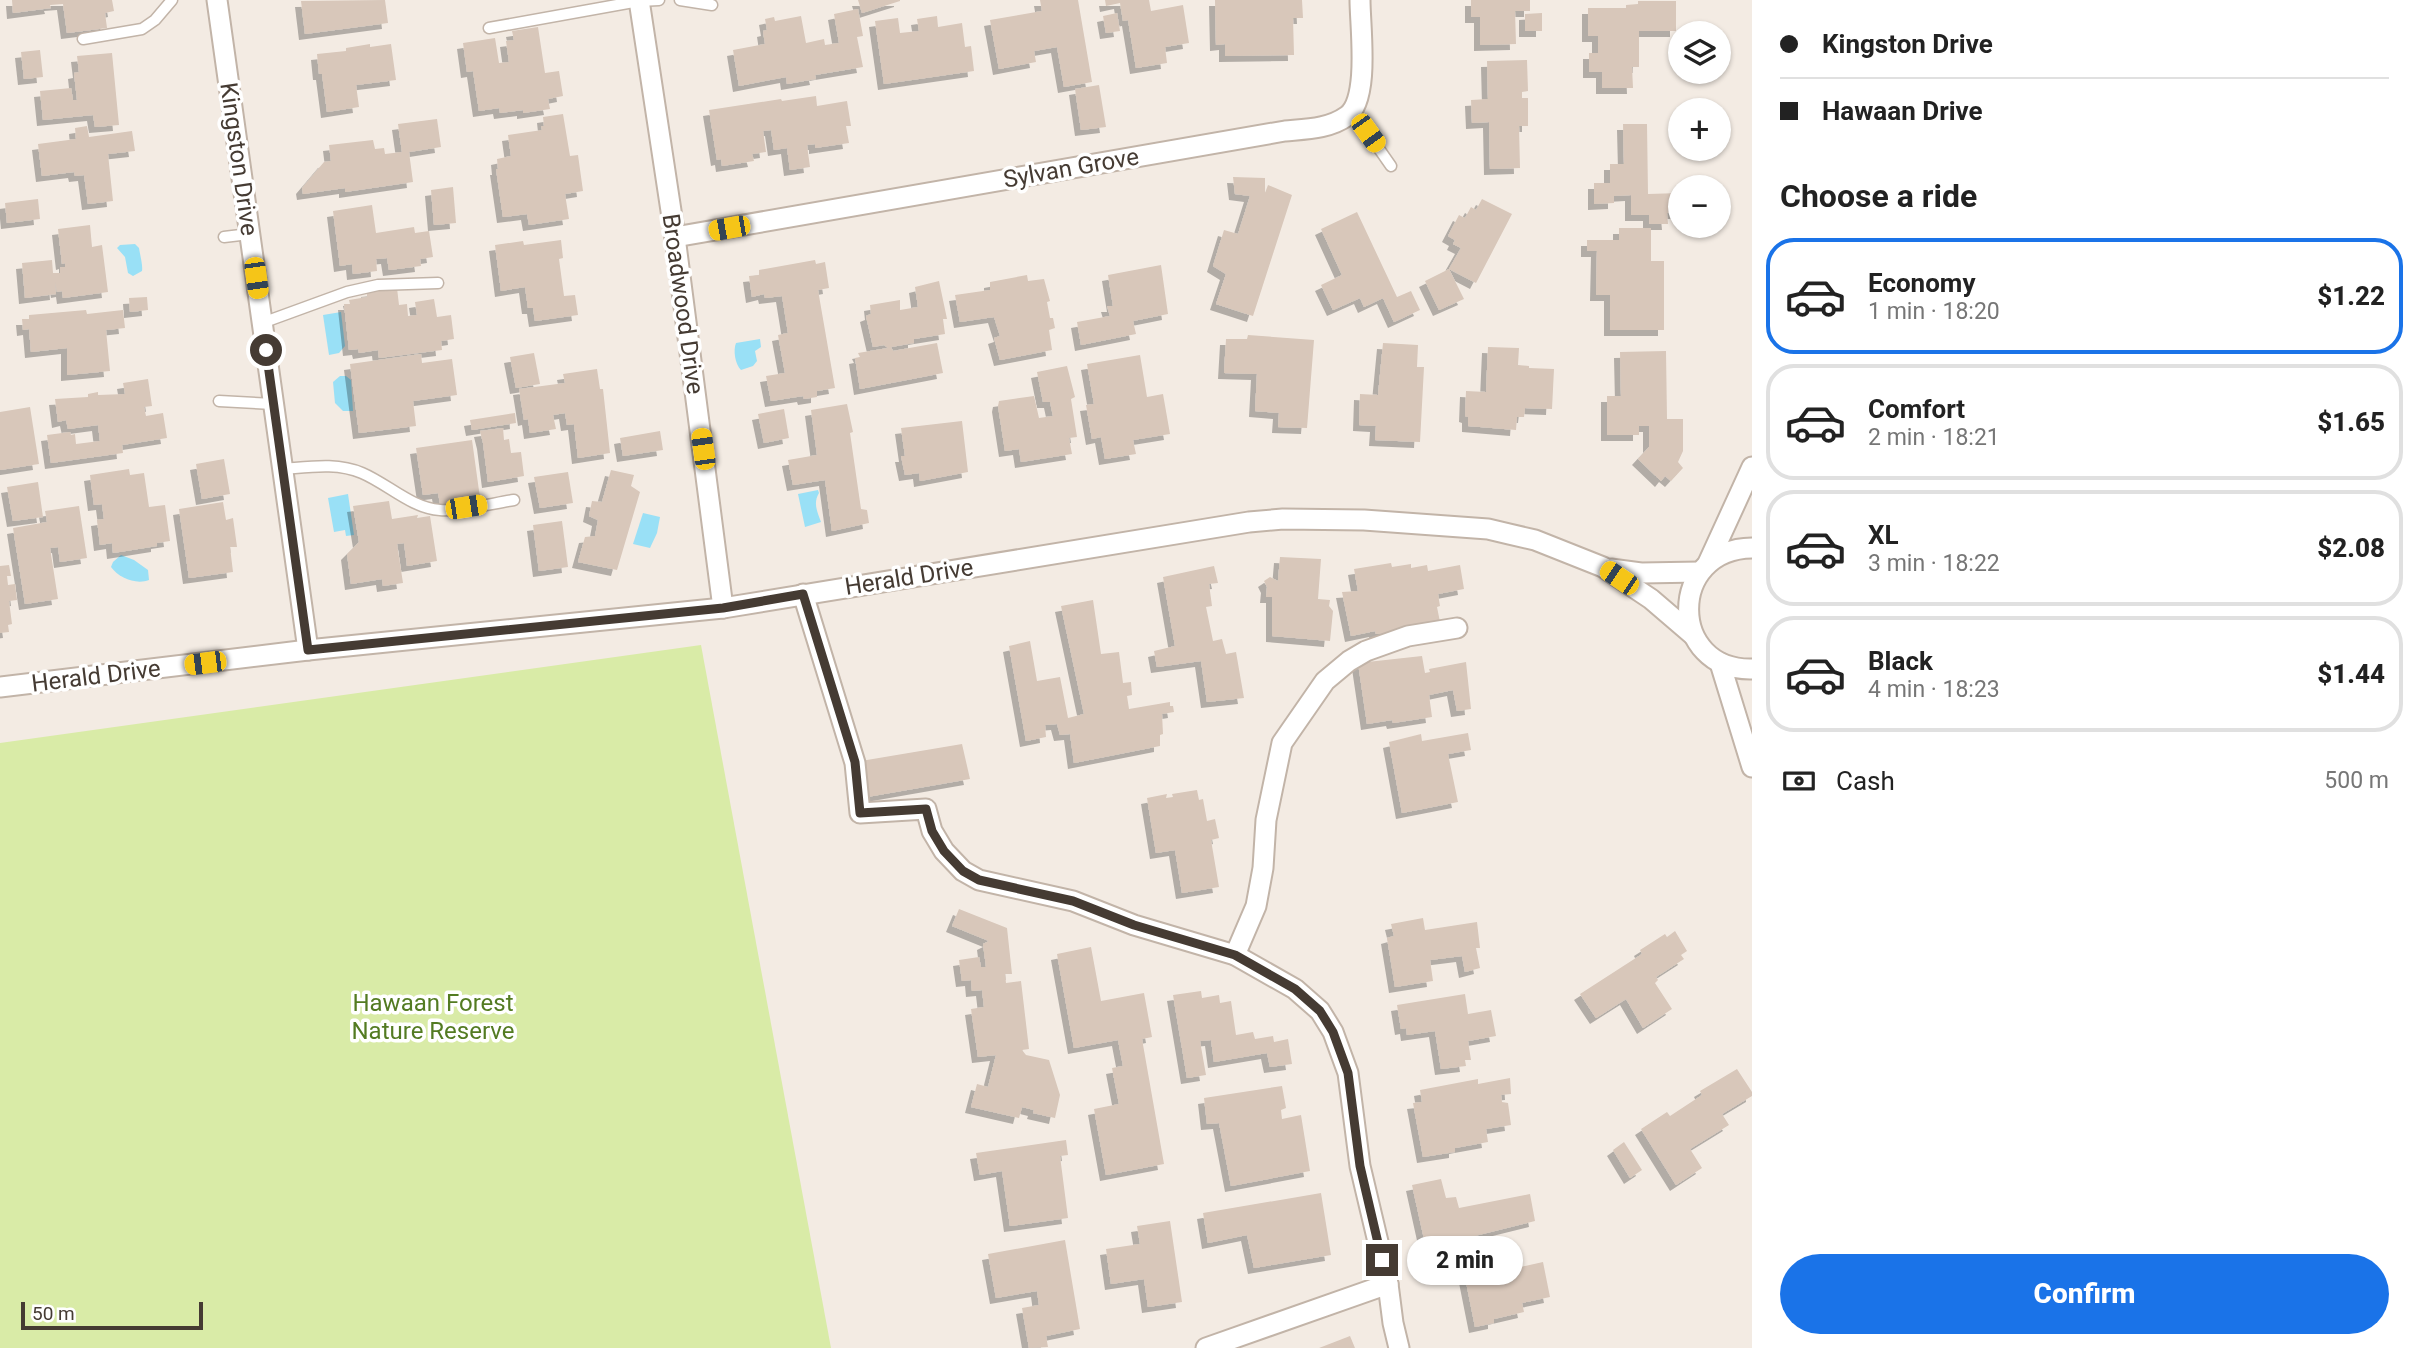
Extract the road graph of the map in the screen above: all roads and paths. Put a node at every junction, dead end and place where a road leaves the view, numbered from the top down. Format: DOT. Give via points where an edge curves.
graph roads {
  1 [pos="172,0"];
  2 [pos="217,0"];
  3 [pos="659,0"];
  4 [pos="680,0"];
  5 [pos="1360,0"];
  6 [pos="639,1"];
  7 [pos="712,5"];
  8 [pos="489,28"];
  9 [pos="83,38"];
  10 [pos="1350,114"];
  11 [pos="1391,166"];
  12 [pos="249,234"];
  13 [pos="224,237"];
  14 [pos="675,237"];
  15 [pos="438,284"];
  16 [pos="262,323"];
  17 [pos="219,401"];
  18 [pos="273,404"];
  19 [pos="1752,467"];
  20 [pos="282,469"];
  21 [pos="514,500"];
  22 [pos="1752,548"];
  23 [pos="1603,567"];
  24 [pos="1704,568"];
  25 [pos="803,594"];
  26 [pos="723,608"];
  27 [pos="1457,628"];
  28 [pos="1693,635"];
  29 [pos="308,650"];
  30 [pos="1720,663"];
  31 [pos="1752,669"];
  32 [pos="0,687"];
  33 [pos="1752,767"];
  34 [pos="1235,955"];
  35 [pos="1388,1284"];
  36 [pos="1206,1348"];
  37 [pos="1399,1348"];
  1 -- 9 [label="lane" via="142,29"];
  2 -- 12 [label="street, Kingston Drive"];
  3 -- 6 [label="lane"];
  4 -- 7 [label="lane"];
  5 -- 10 [label="street" via="1362,86"];
  6 -- 8 [label="lane"];
  6 -- 14 [label="street, Broadwood Drive"];
  10 -- 11 [label="lane"];
  10 -- 14 [label="street, Sylvan Grove" via="1321,128"];
  12 -- 13 [label="lane"];
  12 -- 16 [label="street, Kingston Drive"];
  14 -- 26 [label="street, Broadwood Drive"];
  15 -- 16 [label="lane" via="378,285"];
  16 -- 18 [label="street, Kingston Drive"];
  17 -- 18 [label="lane"];
  18 -- 20 [label="street, Kingston Drive"];
  19 -- 24 [label="street"];
  20 -- 21 [label="lane" via="346,468 421,506 442,511"];
  20 -- 29 [label="street, Kingston Drive"];
  22 -- 24 [label="street" via="1722,554"];
  23 -- 24 [label="street, Herald Drive" via="1640,573"];
  23 -- 25 [label="street, Herald Drive" via="1535,540 1488,529 1283,519"];
  23 -- 28 [label="street, Herald Drive"];
  24 -- 28 [label="street" via="1688,601"];
  25 -- 26 [label="street, Herald Drive"];
  25 -- 34 [label="street" via="855,762 860,813 926,809 944,851 979,880 1073,901"];
  26 -- 29 [label="street, Herald Drive"];
  27 -- 34 [label="street" via="1408,636 1349,661 1325,681 1282,743 1266,820 1256,906"];
  28 -- 30 [label="street, Herald Drive"];
  29 -- 32 [label="street, Herald Drive"];
  30 -- 31 [label="street"];
  30 -- 33 [label="street"];
  34 -- 35 [label="street" via="1295,989 1320,1011 1333,1032 1348,1073 1360,1166"];
  35 -- 36 [label="street"];
  35 -- 37 [label="street"];
}
